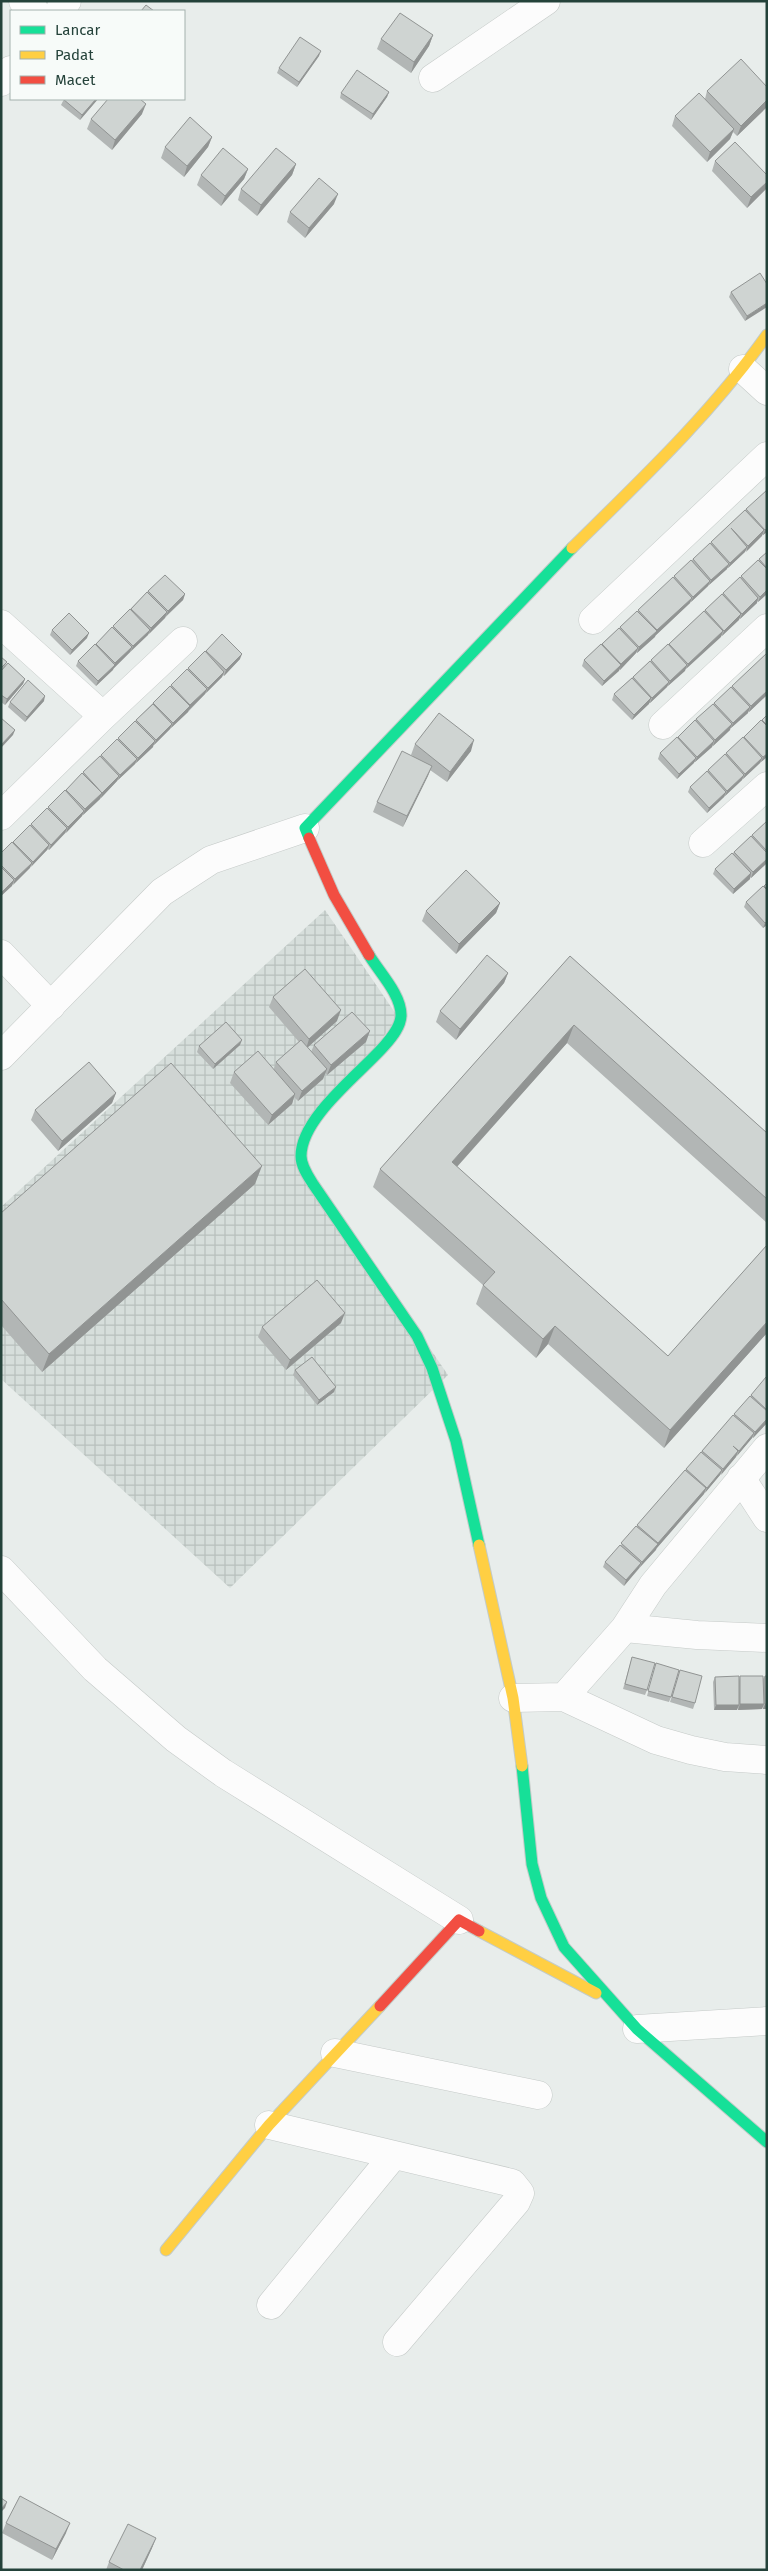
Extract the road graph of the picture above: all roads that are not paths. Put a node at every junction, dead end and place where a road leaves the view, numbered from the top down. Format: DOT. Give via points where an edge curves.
graph roads {
  1 [pos="23,1"];
  2 [pos="546,1"];
  3 [pos="34,10"];
  4 [pos="10,71"];
  5 [pos="433,78"];
  6 [pos="1,82"];
  7 [pos="767,336"];
  8 [pos="743,369"];
  9 [pos="767,391"];
  10 [pos="767,456"];
  11 [pos="593,620"];
  12 [pos="1,624"];
  13 [pos="767,628"];
  14 [pos="183,641"];
  15 [pos="103,716"];
  16 [pos="663,725"];
  17 [pos="767,786"];
  18 [pos="5,804"];
  19 [pos="305,828"];
  20 [pos="703,843"];
  21 [pos="1,954"];
  22 [pos="51,1006"];
  23 [pos="1,1056"];
  24 [pos="767,1448"];
  25 [pos="741,1478"];
  26 [pos="767,1518"];
  27 [pos="1,1570"];
  28 [pos="626,1628"];
  29 [pos="767,1638"];
  30 [pos="564,1697"];
  31 [pos="513,1698"];
  32 [pos="767,1760"];
  33 [pos="459,1920"];
  34 [pos="613,2002"];
  35 [pos="767,2021"];
  36 [pos="637,2029"];
  37 [pos="335,2053"];
  38 [pos="538,2095"];
  39 [pos="269,2125"];
  40 [pos="767,2142"];
  41 [pos="393,2156"];
  42 [pos="166,2250"];
  43 [pos="271,2305"];
  44 [pos="397,2342"];
  1 -- 3 [label="street"];
  2 -- 5 [label="street"];
  4 -- 6 [label="street"];
  7 -- 8 [label="street"];
  8 -- 9 [label="street"];
  8 -- 19 [label="street" via="695,426 553,566"];
  10 -- 11 [label="street"];
  12 -- 15 [label="street"];
  13 -- 16 [label="street"];
  14 -- 15 [label="street"];
  15 -- 18 [label="street"];
  17 -- 20 [label="street"];
  19 -- 22 [label="street" via="210,860 162,892"];
  19 -- 31 [label="street" via="330,890 397,999 402,1016 378,1055 316,1121 304,1142 302,1166 417,1336 432,1368 456,1441"];
  21 -- 22 [label="street"];
  22 -- 23 [label="street"];
  24 -- 25 [label="street"];
  25 -- 26 [label="street"];
  25 -- 28 [label="street" via="652,1585"];
  27 -- 33 [label="street" via="95,1669 176,1739 223,1773"];
  28 -- 29 [label="street"];
  28 -- 30 [label="street"];
  30 -- 31 [label="street"];
  30 -- 32 [label="street" via="665,1742 725,1757"];
  31 -- 34 [label="street" via="527,1832 541,1898 564,1947"];
  33 -- 34 [label="street"];
  33 -- 37 [label="street"];
  34 -- 36 [label="street"];
  35 -- 36 [label="street"];
  36 -- 40 [label="street"];
  37 -- 38 [label="street"];
  37 -- 39 [label="street"];
  39 -- 41 [label="street"];
  39 -- 42 [label="street"];
  41 -- 43 [label="street"];
  41 -- 44 [label="street" via="512,2184 520,2193 516,2202"];
}
